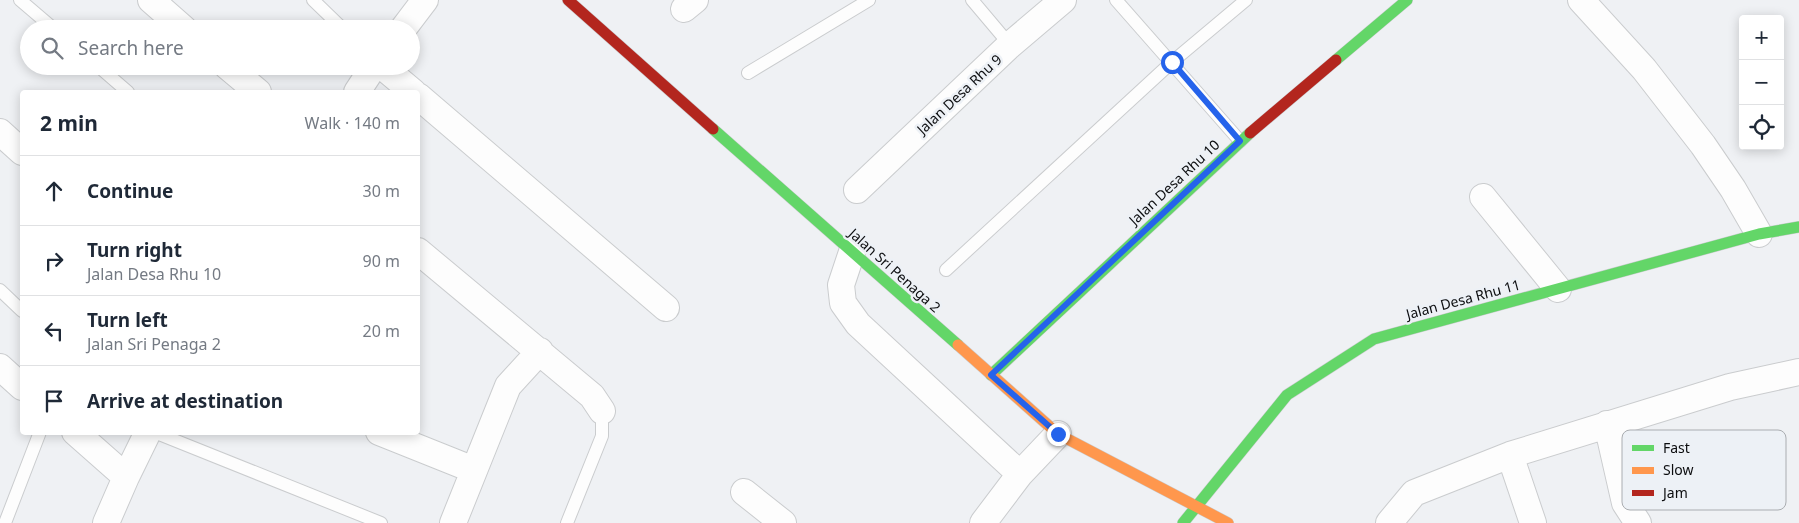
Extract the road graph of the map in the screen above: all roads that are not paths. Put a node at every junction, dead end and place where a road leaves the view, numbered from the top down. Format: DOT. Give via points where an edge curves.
graph roads {
  1 [pos="20,0"];
  2 [pos="151,0"];
  3 [pos="313,0"];
  4 [pos="425,0"];
  5 [pos="568,0"];
  6 [pos="869,0"];
  7 [pos="972,0"];
  8 [pos="1063,0"];
  9 [pos="1116,0"];
  10 [pos="1246,0"];
  11 [pos="1407,0"];
  12 [pos="1582,0"];
  13 [pos="43,20"];
  14 [pos="174,20"];
  15 [pos="334,20"];
  16 [pos="409,20"];
  17 [pos="1010,45"];
  18 [pos="1172,62"];
  19 [pos="748,73"];
  20 [pos="108,75"];
  21 [pos="238,75"];
  22 [pos="368,75"];
  23 [pos="393,75"];
  24 [pos="126,90"];
  25 [pos="256,90"];
  26 [pos="358,90"];
  27 [pos="411,90"];
  28 [pos="420,98"];
  29 [pos="0,132"];
  30 [pos="1240,141"];
  31 [pos="20,150"];
  32 [pos="857,190"];
  33 [pos="1483,197"];
  34 [pos="1799,227"];
  35 [pos="1759,234"];
  36 [pos="852,252"];
  37 [pos="420,253"];
  38 [pos="946,270"];
  39 [pos="1558,289"];
  40 [pos="0,290"];
  41 [pos="666,308"];
  42 [pos="20,309"];
  43 [pos="540,351"];
  44 [pos="0,367"];
  45 [pos="1799,372"];
  46 [pos="991,375"];
  47 [pos="20,384"];
  48 [pos="602,411"];
  49 [pos="1606,424"];
  50 [pos="1058,434"];
  51 [pos="39,435"];
  52 [pos="78,435"];
  53 [pos="147,435"];
  54 [pos="161,435"];
  55 [pos="387,435"];
  56 [pos="1510,455"];
  57 [pos="474,470"];
  58 [pos="1020,474"];
  59 [pos="126,477"];
  60 [pos="1622,491"];
  61 [pos="744,492"];
  62 [pos="1197,506"];
  63 [pos="1630,510"];
  64 [pos="5,523"];
  65 [pos="106,523"];
  66 [pos="381,523"];
  67 [pos="453,523"];
  68 [pos="567,523"];
  69 [pos="783,523"];
  70 [pos="983,523"];
  71 [pos="1183,523"];
  72 [pos="1228,523"];
  73 [pos="1389,523"];
  74 [pos="1533,523"];
  75 [pos="1638,523"];
  1 -- 13 [label="lane"];
  2 -- 14 [label="street"];
  3 -- 15 [label="lane"];
  4 -- 16 [label="street"];
  5 -- 36 [label="street, Jalan Sri Penaga 2"];
  6 -- 19 [label="lane"];
  7 -- 17 [label="lane"];
  8 -- 17 [label="street, Jalan Desa Rhu 9"];
  9 -- 18 [label="lane"];
  10 -- 18 [label="lane"];
  11 -- 30 [label="street, Jalan Desa Rhu 10"];
  12 -- 35 [label="street" via="1644,69 1691,130 1733,189"];
  17 -- 32 [label="street, Jalan Desa Rhu 9"];
  18 -- 30 [label="lane"];
  18 -- 38 [label="lane"];
  20 -- 24 [label="lane"];
  21 -- 25 [label="street"];
  22 -- 26 [label="street"];
  23 -- 27 [label="street"];
  28 -- 41 [label="street"];
  29 -- 31 [label="street"];
  30 -- 46 [label="street, Jalan Desa Rhu 10"];
  33 -- 39 [label="street"];
  34 -- 35 [label="street, Jalan Desa Rhu 11"];
  35 -- 39 [label="street, Jalan Desa Rhu 11"];
  36 -- 46 [label="street, Jalan Sri Penaga 2"];
  36 -- 58 [label="street" via="841,285 843,303 858,324"];
  37 -- 43 [label="street"];
  39 -- 62 [label="street, Jalan Desa Rhu 11" via="1374,339 1286,395"];
  40 -- 42 [label="lane"];
  43 -- 48 [label="street" via="592,396"];
  43 -- 57 [label="street" via="508,386"];
  44 -- 47 [label="street"];
  45 -- 49 [label="street" via="1730,387"];
  46 -- 50 [label="street, Jalan Sri Penaga 2"];
  48 -- 68 [label="lane" via="602,436"];
  49 -- 56 [label="street"];
  49 -- 60 [label="street"];
  50 -- 58 [label="street"];
  50 -- 62 [label="street, Jalan Sri Penaga 2"];
  51 -- 64 [label="lane"];
  52 -- 59 [label="street"];
  53 -- 59 [label="street"];
  54 -- 66 [label="lane"];
  55 -- 57 [label="street"];
  56 -- 73 [label="street" via="1414,493"];
  56 -- 74 [label="street"];
  57 -- 67 [label="street"];
  58 -- 70 [label="street"];
  59 -- 65 [label="street"];
  61 -- 69 [label="street"];
  62 -- 71 [label="street, Jalan Desa Rhu 11"];
  62 -- 72 [label="street, Jalan Sri Penaga 2"];
  63 -- 75 [label="street"];
}
